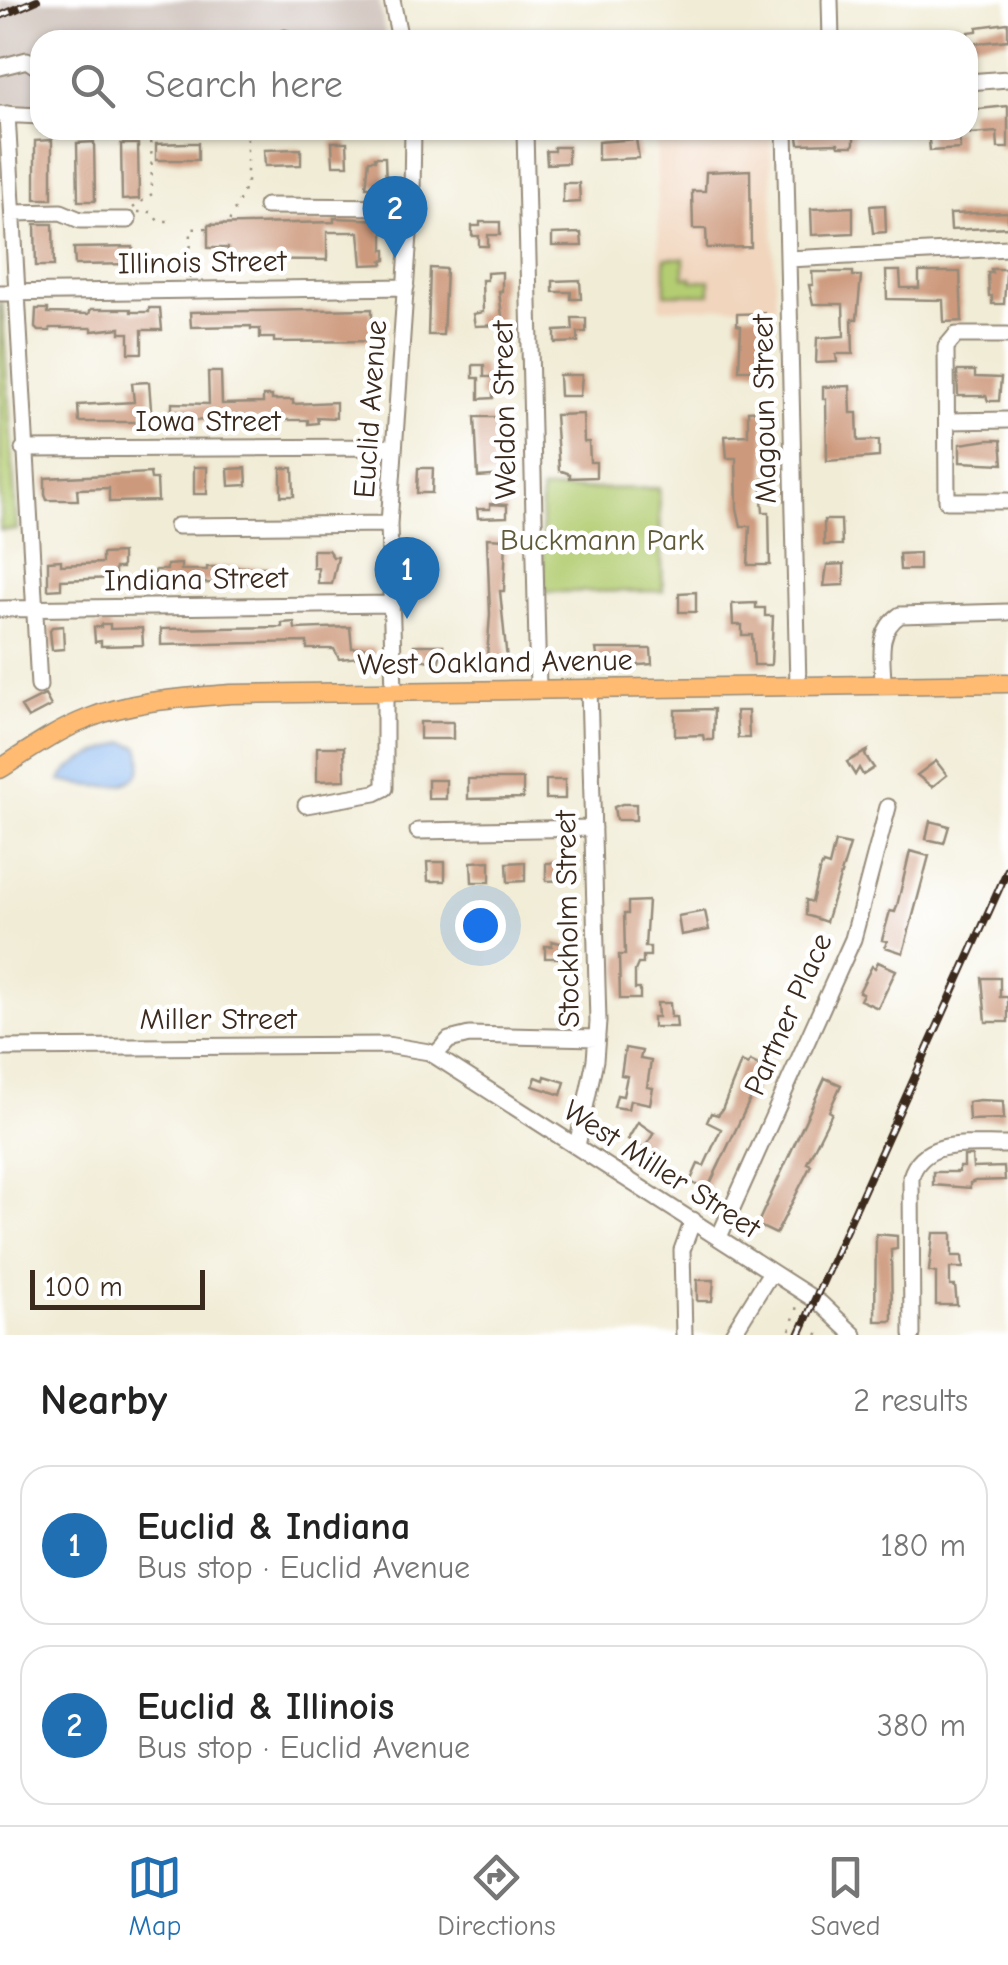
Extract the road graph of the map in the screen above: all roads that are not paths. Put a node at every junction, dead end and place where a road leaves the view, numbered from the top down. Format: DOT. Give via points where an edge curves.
graph roads {
  1 [pos="392,0"];
  2 [pos="830,0"];
  3 [pos="398,30"];
  4 [pos="831,30"];
  5 [pos="30,62"];
  6 [pos="0,67"];
  7 [pos="1008,78"];
  8 [pos="978,81"];
  9 [pos="4,114"];
  10 [pos="30,115"];
  11 [pos="413,140"];
  12 [pos="525,140"];
  13 [pos="785,140"];
  14 [pos="266,206"];
  15 [pos="411,207"];
  16 [pos="13,213"];
  17 [pos="128,220"];
  18 [pos="1008,248"];
  19 [pos="788,259"];
  20 [pos="406,286"];
  21 [pos="8,293"];
  22 [pos="1008,335"];
  23 [pos="1008,420"];
  24 [pos="948,421"];
  25 [pos="394,446"];
  26 [pos="24,450"];
  27 [pos="1008,500"];
  28 [pos="389,524"];
  29 [pos="177,526"];
  30 [pos="392,604"];
  31 [pos="33,609"];
  32 [pos="0,610"];
  33 [pos="1008,612"];
  34 [pos="1008,683"];
  35 [pos="884,685"];
  36 [pos="39,686"];
  37 [pos="798,686"];
  38 [pos="589,688"];
  39 [pos="538,689"];
  40 [pos="389,692"];
  41 [pos="0,768"];
  42 [pos="306,805"];
  43 [pos="888,807"];
  44 [pos="592,828"];
  45 [pos="418,831"];
  46 [pos="597,1038"];
  47 [pos="0,1048"];
  48 [pos="435,1055"];
  49 [pos="1008,1145"];
  50 [pos="577,1146"];
  51 [pos="693,1220"];
  52 [pos="719,1237"];
  53 [pos="771,1272"];
  54 [pos="684,1335"];
  55 [pos="732,1335"];
  56 [pos="854,1335"];
  57 [pos="912,1335"];
  1 -- 3 [label="street"];
  2 -- 4 [label="street"];
  5 -- 6 [label="street"];
  7 -- 8 [label="street"];
  9 -- 10 [label="street"];
  9 -- 16 [label="street"];
  11 -- 15 [label="street, Euclid Avenue"];
  12 -- 39 [label="street, Weldon Street"];
  13 -- 19 [label="street, Magoun Street"];
  14 -- 15 [label="street"];
  15 -- 20 [label="street, Euclid Avenue"];
  16 -- 17 [label="street"];
  16 -- 21 [label="street"];
  18 -- 19 [label="street"];
  19 -- 37 [label="street, Magoun Street"];
  20 -- 21 [label="street, Illinois Street"];
  20 -- 25 [label="street, Euclid Avenue"];
  21 -- 26 [label="street"];
  22 -- 24 [label="street" via="956,335 946,347"];
  23 -- 24 [label="street"];
  24 -- 27 [label="street" via="947,501"];
  25 -- 26 [label="street, Iowa Street"];
  25 -- 28 [label="street, Euclid Avenue"];
  26 -- 31 [label="street"];
  28 -- 29 [label="street"];
  28 -- 30 [label="street, Euclid Avenue"];
  30 -- 31 [label="street, Indiana Street"];
  30 -- 40 [label="street, Euclid Avenue"];
  31 -- 32 [label="street, Indiana Street"];
  31 -- 36 [label="street"];
  33 -- 35 [label="street" via="900,615 882,636"];
  34 -- 35 [label="main road, West Oakland Avenue"];
  35 -- 37 [label="main road, West Oakland Avenue"];
  37 -- 38 [label="main road, West Oakland Avenue"];
  38 -- 39 [label="main road, West Oakland Avenue"];
  38 -- 44 [label="street, Stockholm Street"];
  39 -- 40 [label="main road, West Oakland Avenue"];
  40 -- 41 [label="main road, West Oakland Avenue" via="232,694 125,706 56,734"];
  40 -- 42 [label="street, Euclid Avenue" via="384,788"];
  43 -- 52 [label="street, Partner Place" via="852,939"];
  44 -- 45 [label="street"];
  44 -- 46 [label="street, Stockholm Street"];
  46 -- 48 [label="street" via="469,1035 449,1040"];
  46 -- 50 [label="street, Stockholm Street"];
  47 -- 48 [label="street, Miller Street" via="387,1045"];
  48 -- 50 [label="street, West Miller Street"];
  49 -- 57 [label="street" via="947,1147 917,1160 911,1177"];
  50 -- 51 [label="street, West Miller Street"];
  51 -- 52 [label="street, West Miller Street"];
  51 -- 54 [label="street" via="682,1250"];
  52 -- 53 [label="street, West Miller Street"];
  53 -- 55 [label="street"];
  53 -- 56 [label="street, West Miller Street" via="832,1312"];
}
